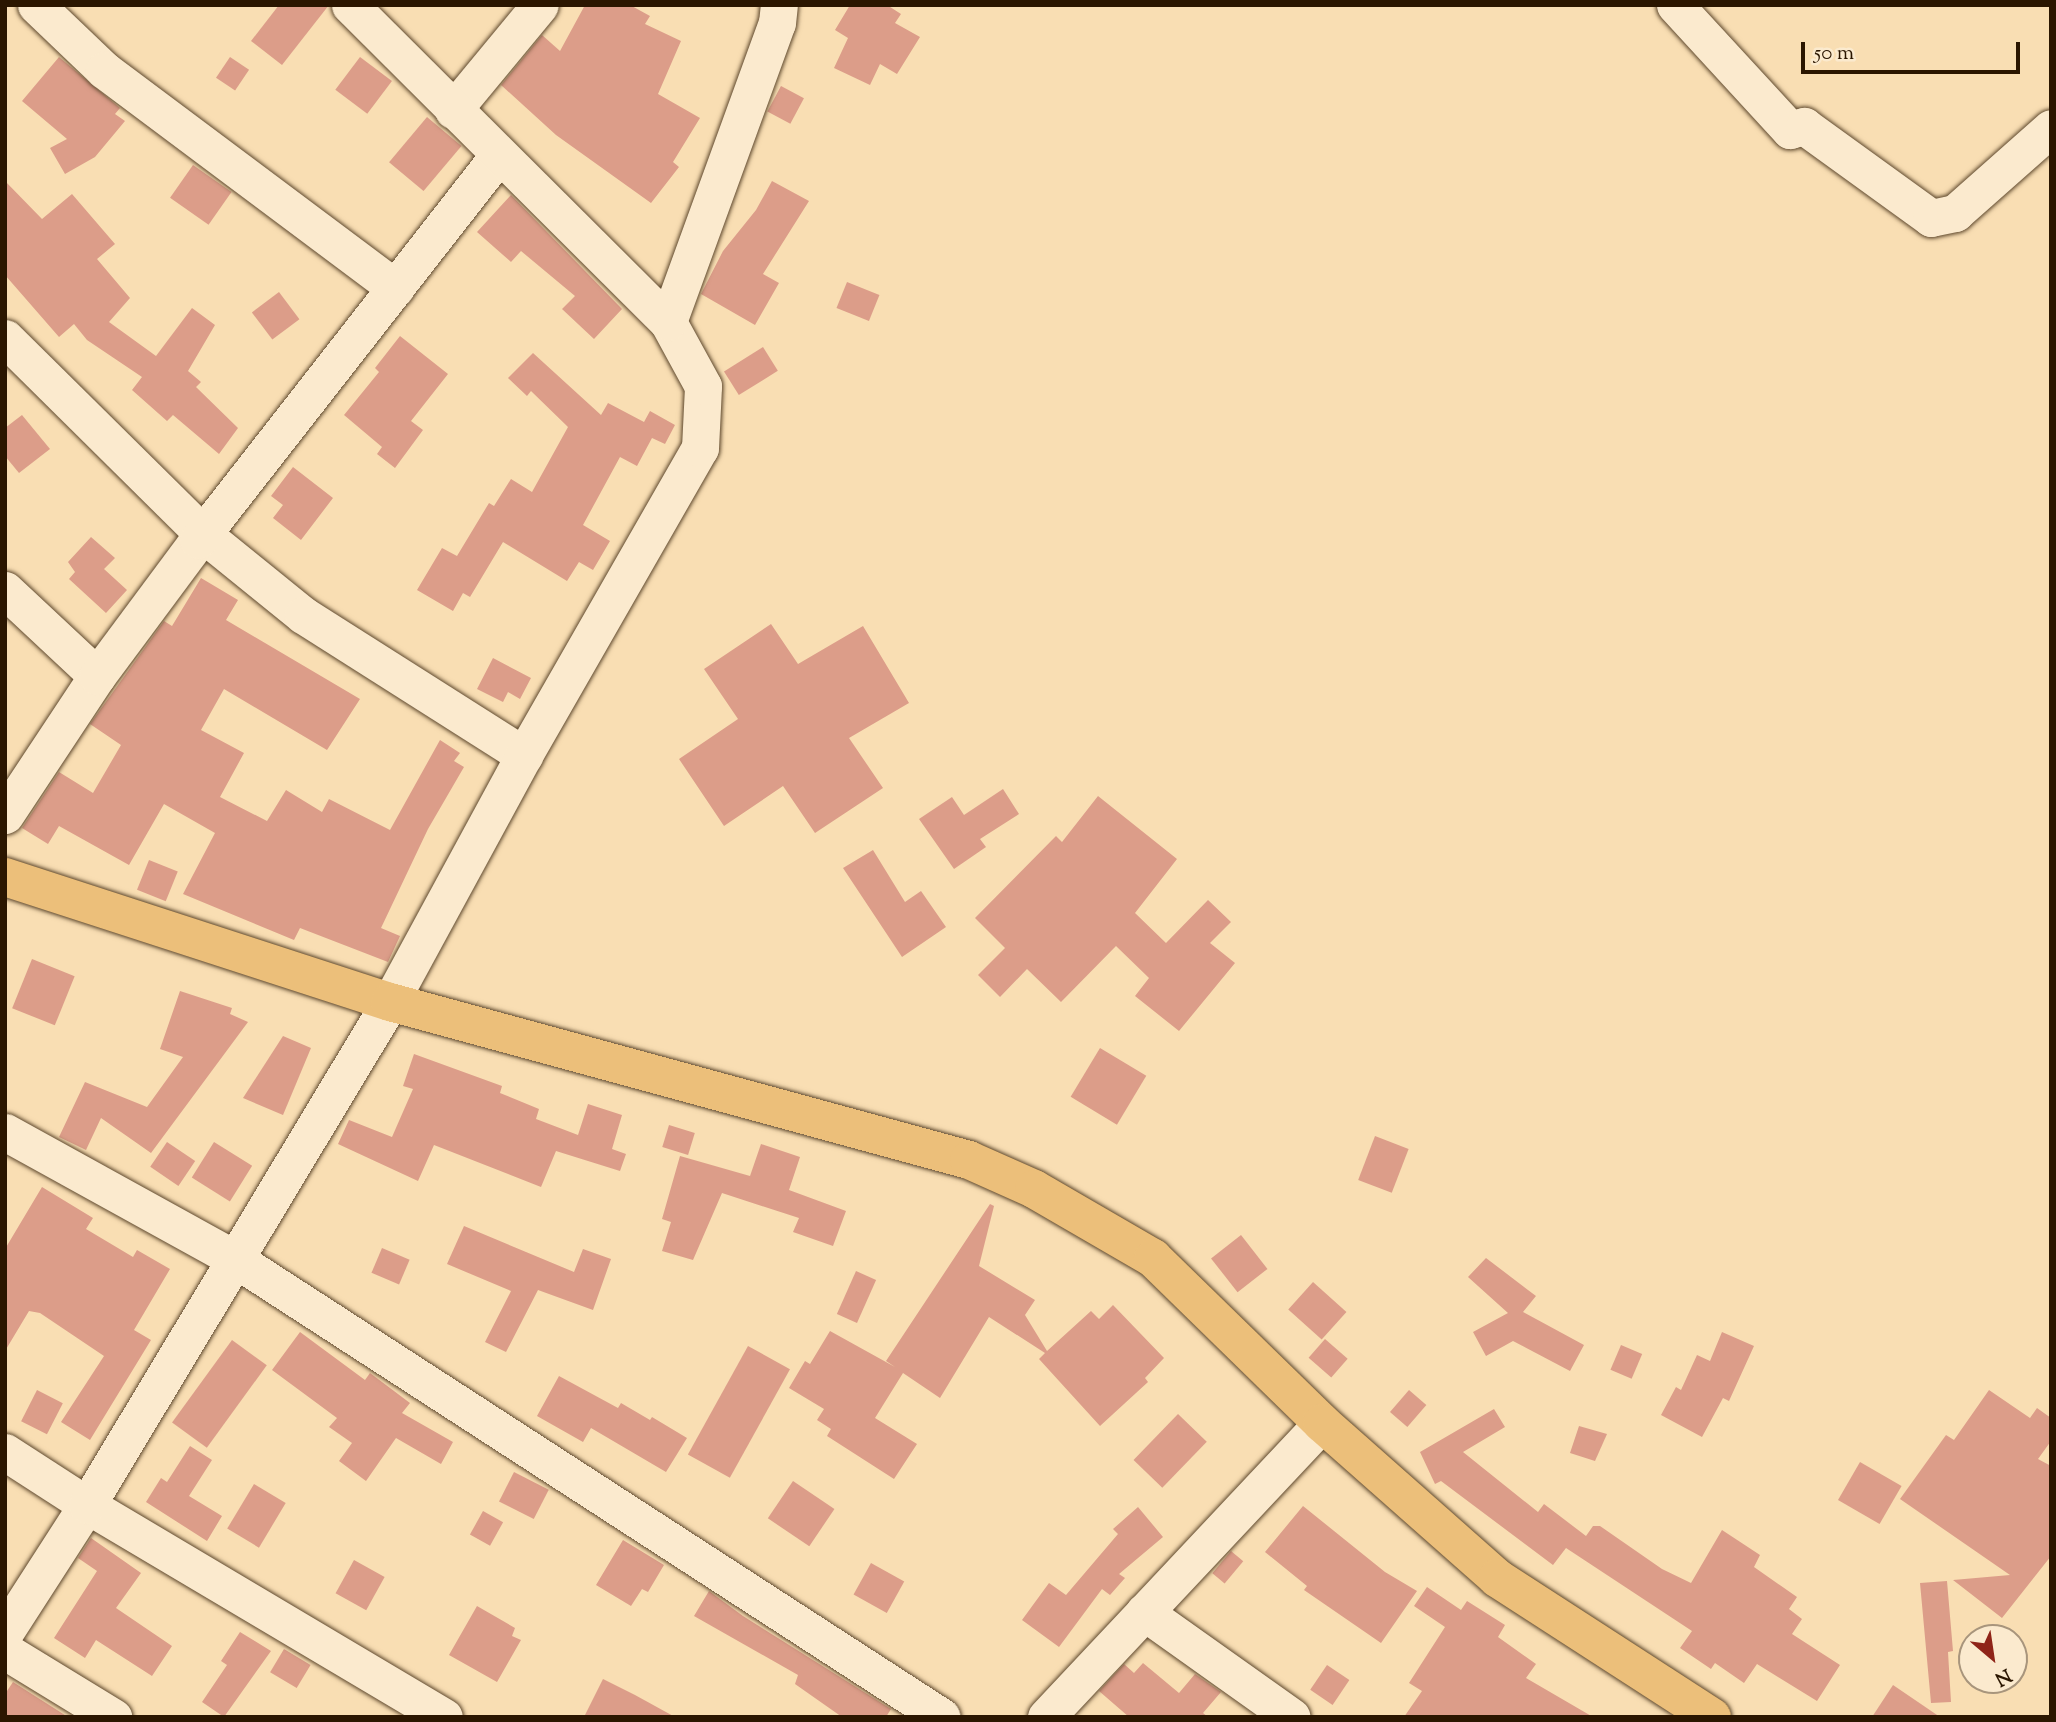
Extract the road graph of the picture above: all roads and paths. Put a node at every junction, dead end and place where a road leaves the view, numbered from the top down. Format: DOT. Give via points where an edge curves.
graph roads {
  1 [pos="36,5"];
  2 [pos="350,5"];
  3 [pos="540,5"];
  4 [pos="1675,5"];
  5 [pos="786,11"];
  6 [pos="453,110"];
  7 [pos="2051,128"];
  8 [pos="498,156"];
  9 [pos="395,288"];
  10 [pos="668,322"];
  11 [pos="5,338"];
  12 [pos="203,534"];
  13 [pos="5,590"];
  14 [pos="97,676"];
  15 [pos="524,755"];
  16 [pos="5,815"];
  17 [pos="5,877"];
  18 [pos="390,1002"];
  19 [pos="5,1132"];
  20 [pos="235,1259"];
  21 [pos="1322,1423"];
  22 [pos="5,1452"];
  23 [pos="87,1505"];
  24 [pos="1144,1612"];
  25 [pos="5,1632"];
  26 [pos="5,1651"];
  27 [pos="113,1717"];
  28 [pos="444,1717"];
  29 [pos="942,1717"];
  30 [pos="1046,1717"];
  31 [pos="1292,1717"];
  32 [pos="1712,1717"];
  1 -- 9 [label="street" via="104,70"];
  2 -- 6 [label="street"];
  3 -- 6 [label="street"];
  4 -- 7 [label="street" via="1790,130 1804,126 1931,218 1955,212"];
  5 -- 10 [label="street"];
  6 -- 8 [label="street"];
  8 -- 9 [label="street"];
  8 -- 10 [label="street"];
  9 -- 12 [label="street"];
  10 -- 15 [label="street" via="703,386 700,448"];
  11 -- 12 [label="street"];
  12 -- 14 [label="street"];
  12 -- 15 [label="street" via="303,615"];
  13 -- 14 [label="street"];
  14 -- 16 [label="street"];
  15 -- 18 [label="street"];
  17 -- 18 [label="highway"];
  18 -- 20 [label="street"];
  18 -- 21 [label="highway" via="969,1160 1034,1189 1153,1258"];
  19 -- 20 [label="street"];
  20 -- 23 [label="street"];
  20 -- 29 [label="street"];
  21 -- 24 [label="street"];
  21 -- 32 [label="highway" via="1497,1578"];
  22 -- 23 [label="street"];
  23 -- 25 [label="street"];
  23 -- 28 [label="street"];
  24 -- 30 [label="street"];
  24 -- 31 [label="street"];
  26 -- 27 [label="street"];
}
